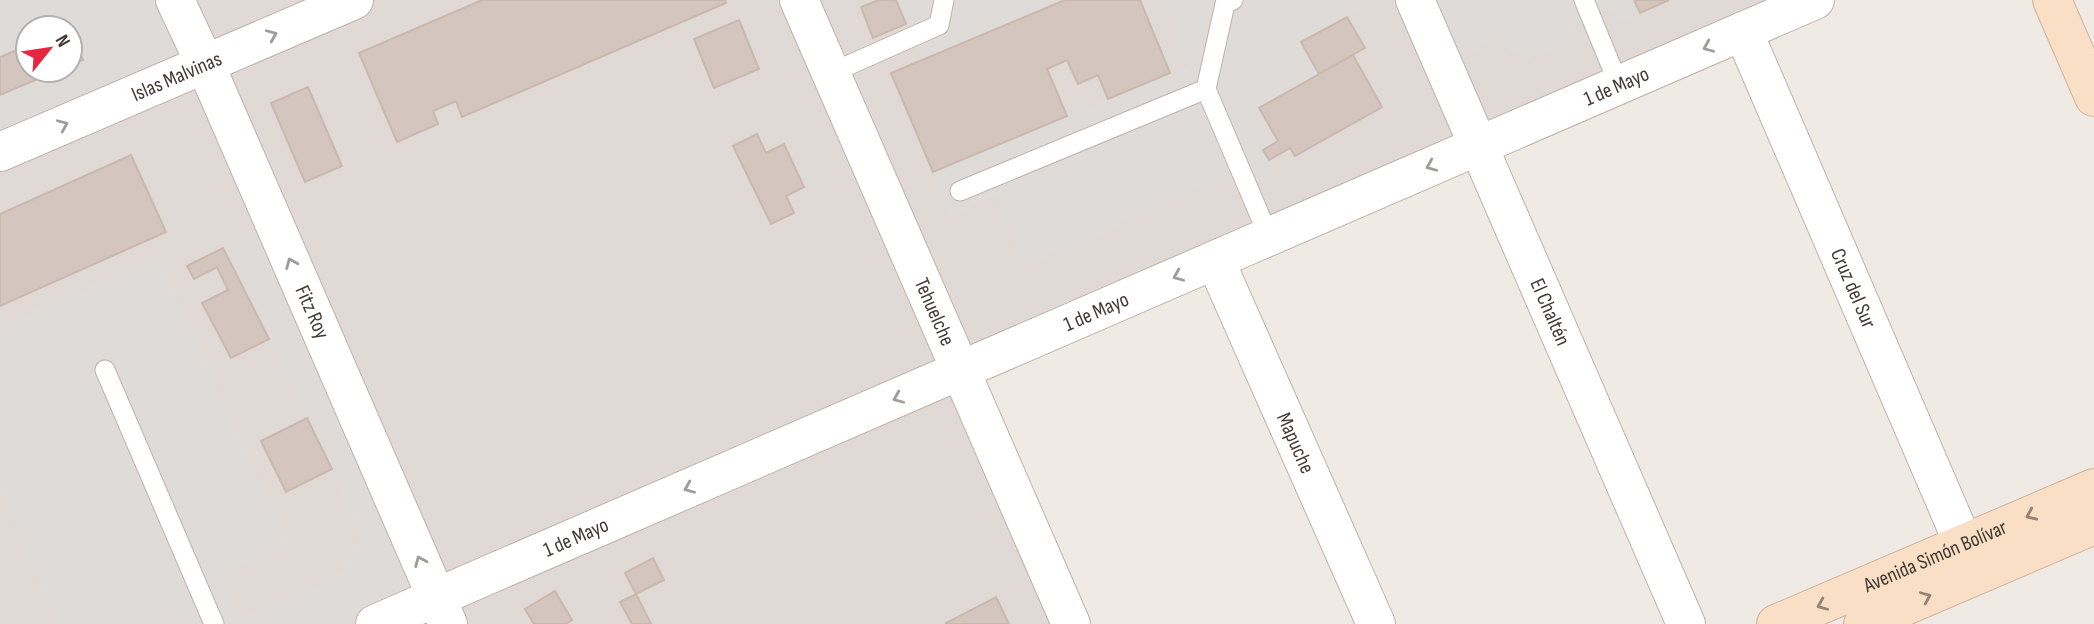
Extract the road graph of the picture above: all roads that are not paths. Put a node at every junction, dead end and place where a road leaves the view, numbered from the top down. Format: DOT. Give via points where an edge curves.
graph roads {
  1 [pos="175,0"];
  2 [pos="354,0"];
  3 [pos="799,0"];
  4 [pos="944,0"];
  5 [pos="1233,0"];
  6 [pos="1415,0"];
  7 [pos="1584,0"];
  8 [pos="1815,0"];
  9 [pos="2052,0"];
  10 [pos="1743,31"];
  11 [pos="205,64"];
  12 [pos="831,73"];
  13 [pos="1619,85"];
  14 [pos="1206,89"];
  15 [pos="2094,97"];
  16 [pos="1479,146"];
  17 [pos="0,152"];
  18 [pos="960,191"];
  19 [pos="1269,237"];
  20 [pos="1215,260"];
  21 [pos="105,370"];
  22 [pos="961,370"];
  23 [pos="2094,488"];
  24 [pos="2094,525"];
  25 [pos="1964,545"];
  26 [pos="438,615"];
  27 [pos="214,624"];
  28 [pos="375,624"];
  29 [pos="1071,624"];
  30 [pos="1376,624"];
  31 [pos="1686,624"];
  32 [pos="1776,624"];
  33 [pos="1863,624"];
  1 -- 11 [label="street, Fitz Roy"];
  11 -- 2 [label="street, Islas Malvinas, one-way"];
  3 -- 12 [label="street, Tehuelche"];
  4 -- 12 [label="lane" via="939,25"];
  5 -- 14 [label="lane" via="1225,4"];
  6 -- 16 [label="street, El Chaltén"];
  7 -- 13 [label="lane"];
  8 -- 10 [label="street, 1 de Mayo"];
  9 -- 15 [label="street"];
  10 -- 13 [label="street, 1 de Mayo, one-way"];
  10 -- 25 [label="street, Cruz del Sur"];
  17 -- 11 [label="street, Islas Malvinas, one-way"];
  26 -- 11 [label="street, Fitz Roy, one-way"];
  12 -- 22 [label="street, Tehuelche"];
  13 -- 16 [label="street, 1 de Mayo"];
  14 -- 18 [label="lane"];
  14 -- 19 [label="lane"];
  16 -- 19 [label="street, 1 de Mayo, one-way"];
  16 -- 31 [label="street, El Chaltén"];
  19 -- 20 [label="street, 1 de Mayo"];
  20 -- 22 [label="street, 1 de Mayo, one-way"];
  20 -- 30 [label="street, Mapuche"];
  21 -- 27 [label="lane"];
  22 -- 26 [label="street, 1 de Mayo, one-way"];
  22 -- 29 [label="street, Tehuelche"];
  23 -- 25 [label="street, Avenida Simón Bolívar, one-way"];
  33 -- 24 [label="street, Avenida Simón Bolívar, one-way"];
  25 -- 32 [label="street, Avenida Simón Bolívar, one-way"];
  26 -- 28 [label="street, 1 de Mayo"];
}
